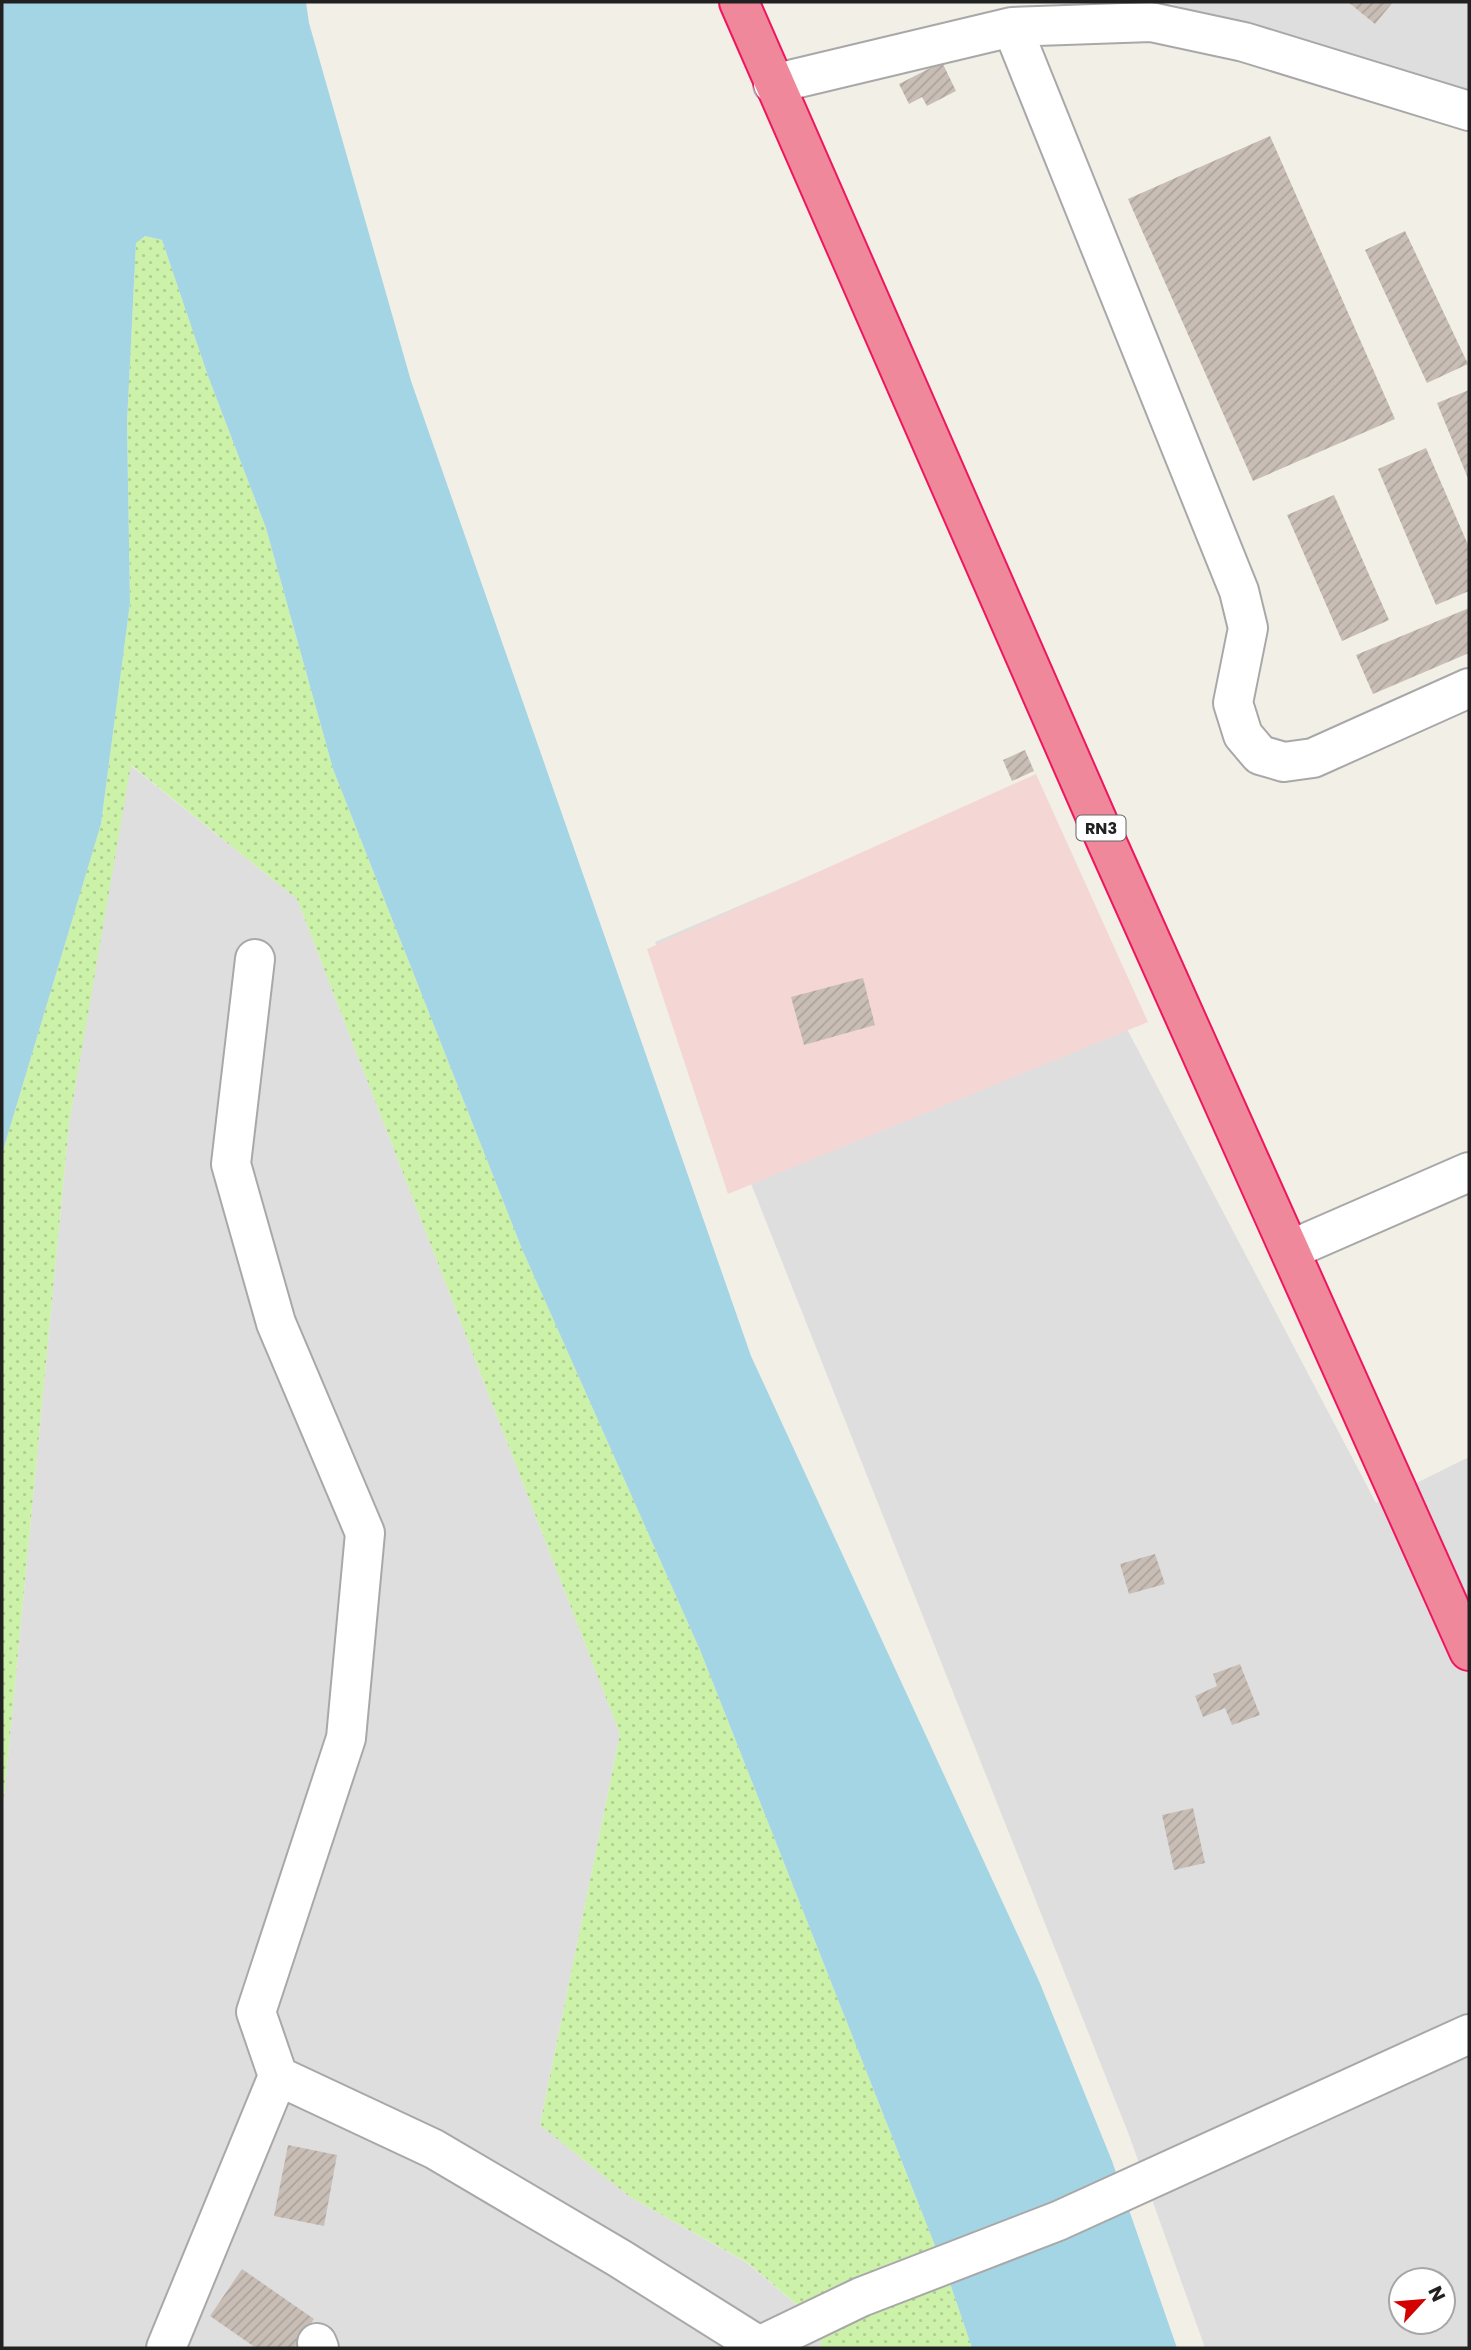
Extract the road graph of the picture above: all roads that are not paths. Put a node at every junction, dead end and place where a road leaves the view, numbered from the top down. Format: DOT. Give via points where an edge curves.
graph roads {
  1 [pos="739,2"];
  2 [pos="1012,27"];
  3 [pos="773,84"];
  4 [pos="1469,111"];
  5 [pos="1469,688"];
  6 [pos="255,959"];
  7 [pos="1469,1172"];
  8 [pos="1290,1250"];
  9 [pos="1469,1651"];
  10 [pos="1469,2035"];
  11 [pos="278,2076"];
  12 [pos="757,2347"];
  13 [pos="166,2348"];
  1 -- 3 [label="highway, RN3"];
  2 -- 3 [label="street"];
  2 -- 4 [label="street" via="1151,22 1244,43"];
  2 -- 5 [label="street" via="1239,591 1248,628 1233,703 1243,735 1259,755 1284,762 1313,758"];
  3 -- 8 [label="highway, RN3"];
  6 -- 11 [label="street" via="231,1164 276,1323 365,1533 346,1738 256,2012"];
  7 -- 8 [label="street"];
  8 -- 9 [label="highway, RN3"];
  10 -- 12 [label="street" via="1058,2221 861,2297"];
  11 -- 12 [label="street" via="434,2149 619,2258"];
  11 -- 13 [label="street"];
}
